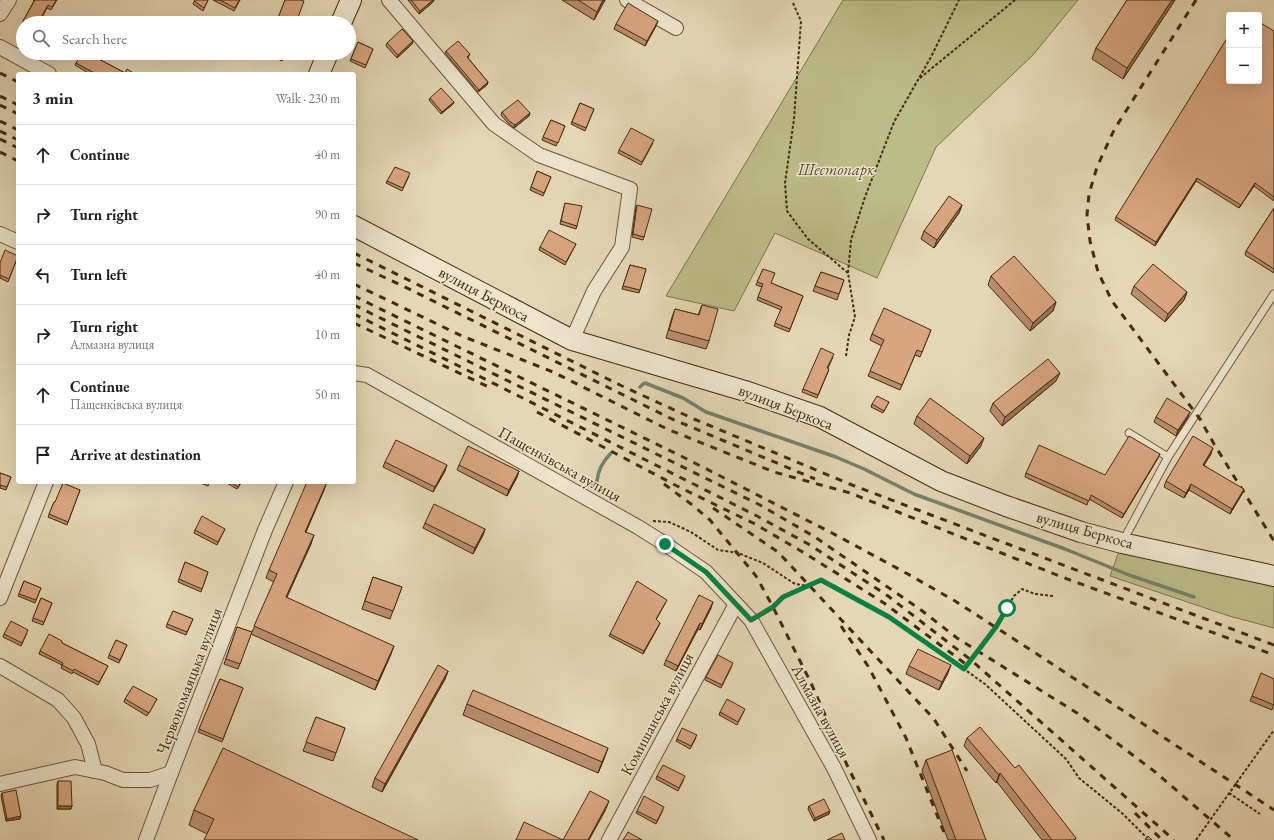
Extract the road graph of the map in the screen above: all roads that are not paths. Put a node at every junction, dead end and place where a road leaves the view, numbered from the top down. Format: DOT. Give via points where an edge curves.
graph roads {
  1 [pos="9,0"];
  2 [pos="351,0"];
  3 [pos="389,0"];
  4 [pos="627,0"];
  5 [pos="0,14"];
  6 [pos="344,16"];
  7 [pos="676,28"];
  8 [pos="0,47"];
  9 [pos="16,56"];
  10 [pos="24,60"];
  11 [pos="325,60"];
  12 [pos="45,72"];
  13 [pos="320,72"];
  14 [pos="356,227"];
  15 [pos="0,234"];
  16 [pos="16,241"];
  17 [pos="1274,294"];
  18 [pos="572,340"];
  19 [pos="356,373"];
  20 [pos="1129,433"];
  21 [pos="1168,457"];
  22 [pos="45,484"];
  23 [pos="285,484"];
  24 [pos="1122,543"];
  25 [pos="1274,576"];
  26 [pos="0,598"];
  27 [pos="736,604"];
  28 [pos="0,666"];
  29 [pos="94,771"];
  30 [pos="171,773"];
  31 [pos="0,784"];
  32 [pos="146,840"];
  33 [pos="609,840"];
  34 [pos="869,840"];
  1 -- 5 [label="street"];
  2 -- 6 [label="street"];
  3 -- 18 [label="street" via="494,124 539,155 630,189 622,247 594,291"];
  4 -- 7 [label="street"];
  8 -- 9 [label="street"];
  10 -- 12 [label="street"];
  11 -- 13 [label="street"];
  14 -- 18 [label="street, вулиця Беркоса"];
  15 -- 16 [label="street"];
  17 -- 21 [label="lane"];
  18 -- 24 [label="street, вулиця Беркоса" via="745,391 820,417 940,481 1081,532"];
  19 -- 27 [label="street, Пащенківська вулиця" via="367,375 638,527 706,572"];
  20 -- 21 [label="lane"];
  21 -- 24 [label="lane"];
  22 -- 26 [label="street"];
  23 -- 30 [label="street, Червономаяцька вулиця"];
  24 -- 25 [label="street, вулиця Беркоса"];
  27 -- 33 [label="street, Комишанська вулиця"];
  27 -- 34 [label="street, Алмазна вулиця" via="751,620 834,768"];
  28 -- 29 [label="street" via="58,700 69,712 88,744"];
  29 -- 30 [label="street, Червономаяцька вулиця" via="123,780 150,780"];
  29 -- 31 [label="street, Червономаяцька вулиця" via="75,767"];
  30 -- 32 [label="street"];
}
